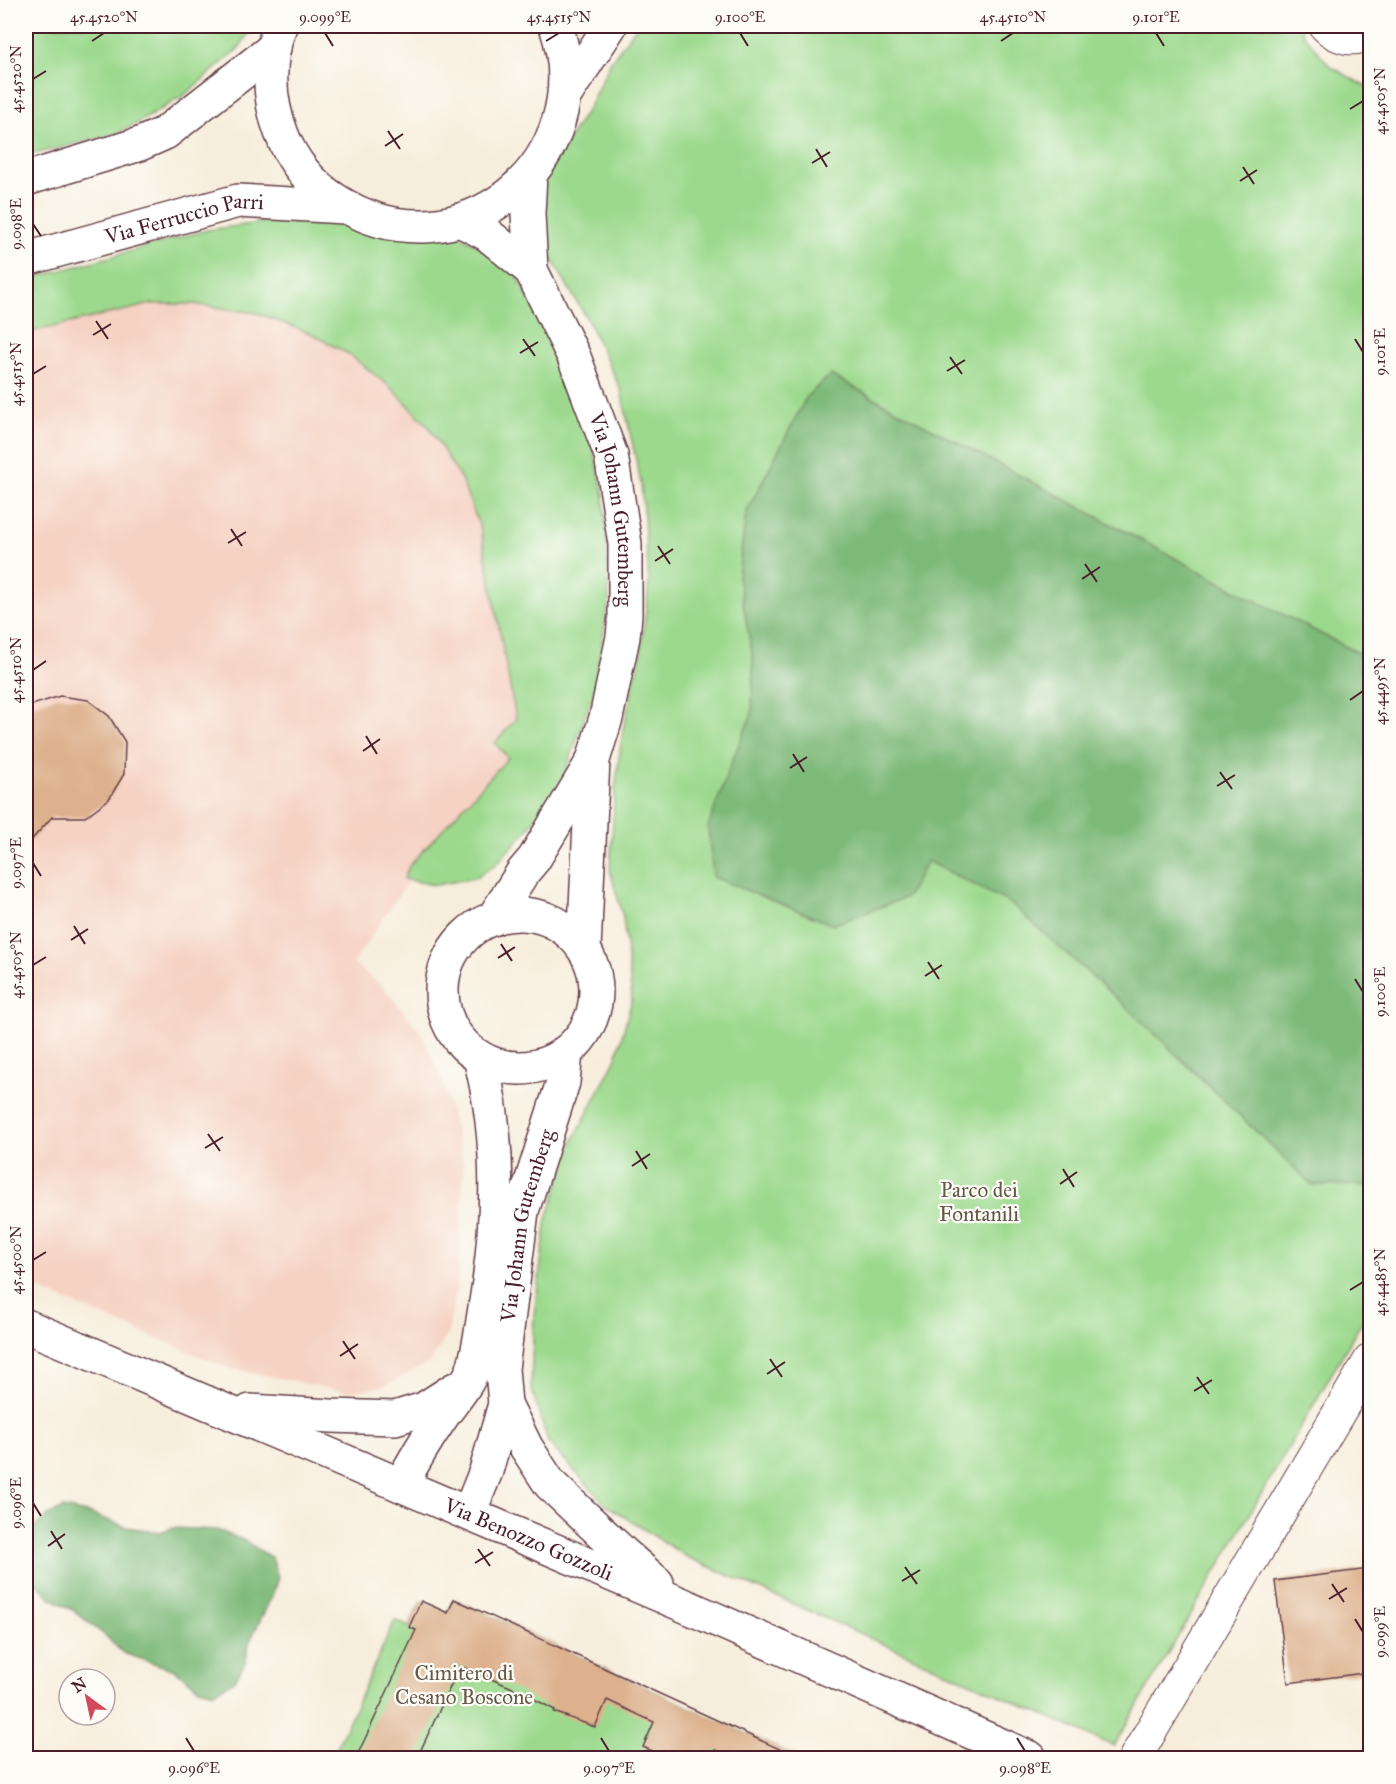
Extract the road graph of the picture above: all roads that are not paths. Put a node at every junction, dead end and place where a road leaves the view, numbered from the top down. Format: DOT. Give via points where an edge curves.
graph roads {
  1 [pos="556,26"];
  2 [pos="610,26"];
  3 [pos="1325,26"];
  4 [pos="1371,31"];
  5 [pos="277,37"];
  6 [pos="565,94"];
  7 [pos="530,175"];
  8 [pos="26,179"];
  9 [pos="345,207"];
  10 [pos="460,220"];
  11 [pos="26,258"];
  12 [pos="531,270"];
  13 [pos="593,760"];
  14 [pos="494,918"];
  15 [pos="584,949"];
  16 [pos="566,1052"];
  17 [pos="480,1058"];
  18 [pos="26,1326"];
  19 [pos="1371,1360"];
  20 [pos="464,1384"];
  21 [pos="505,1404"];
  22 [pos="224,1409"];
  23 [pos="401,1485"];
  24 [pos="470,1513"];
  25 [pos="681,1604"];
  26 [pos="1030,1758"];
  27 [pos="1135,1758"];
  1 -- 6 [label="street, Via Ferruccio Parri" via="564,58"];
  2 -- 6 [label="street, Via Ferruccio Parri"];
  3 -- 4 [label="street" via="1338,37 1348,39 1366,36"];
  5 -- 8 [label="street, Via Ferruccio Parri" via="165,133"];
  5 -- 9 [label="street, Via Ferruccio Parri" via="271,95 283,139 314,184"];
  6 -- 7 [label="street, Via Ferruccio Parri" via="549,147"];
  7 -- 10 [label="street, Via Ferruccio Parri" via="500,201"];
  7 -- 12 [label="street, Via Johann Gutemberg"];
  9 -- 10 [label="street, Via Ferruccio Parri" via="395,224 432,225"];
  9 -- 11 [label="street, Via Ferruccio Parri" via="238,201"];
  10 -- 12 [label="street, Via Johann Gutemberg" via="487,234"];
  12 -- 13 [label="street, Via Johann Gutemberg" via="574,357 611,455 625,544 622,638"];
  13 -- 14 [label="street, Via Johann Gutemberg"];
  13 -- 15 [label="street, Via Johann Gutemberg"];
  14 -- 15 [label="street, Via Johann Gutemberg" via="519,914 556,923"];
  14 -- 17 [label="street, Via Johann Gutemberg" via="460,942 446,967 442,985 443,1004 453,1031"];
  15 -- 16 [label="street, Via Johann Gutemberg" via="596,980 594,1009 582,1035"];
  16 -- 17 [label="street, Via Johann Gutemberg" via="526,1068 497,1065"];
  16 -- 21 [label="street, Via Johann Gutemberg" via="563,1082 522,1211 502,1368"];
  17 -- 20 [label="street, Via Johann Gutemberg" via="487,1083 496,1159 495,1224 481,1332 472,1370"];
  18 -- 22 [label="street, Via Benozzo Gozzoli"];
  19 -- 27 [label="street"];
  20 -- 22 [label="street" via="424,1409 395,1418"];
  20 -- 23 [label="street, Via Johann Gutemberg" via="422,1445"];
  21 -- 24 [label="street, Via Johann Gutemberg"];
  21 -- 25 [label="street, Via Johann Gutemberg" via="550,1484"];
  22 -- 23 [label="street, Via Benozzo Gozzoli"];
  23 -- 24 [label="street, Via Benozzo Gozzoli"];
  24 -- 25 [label="street, Via Benozzo Gozzoli"];
  25 -- 26 [label="street, Via Benozzo Gozzoli"];
}
